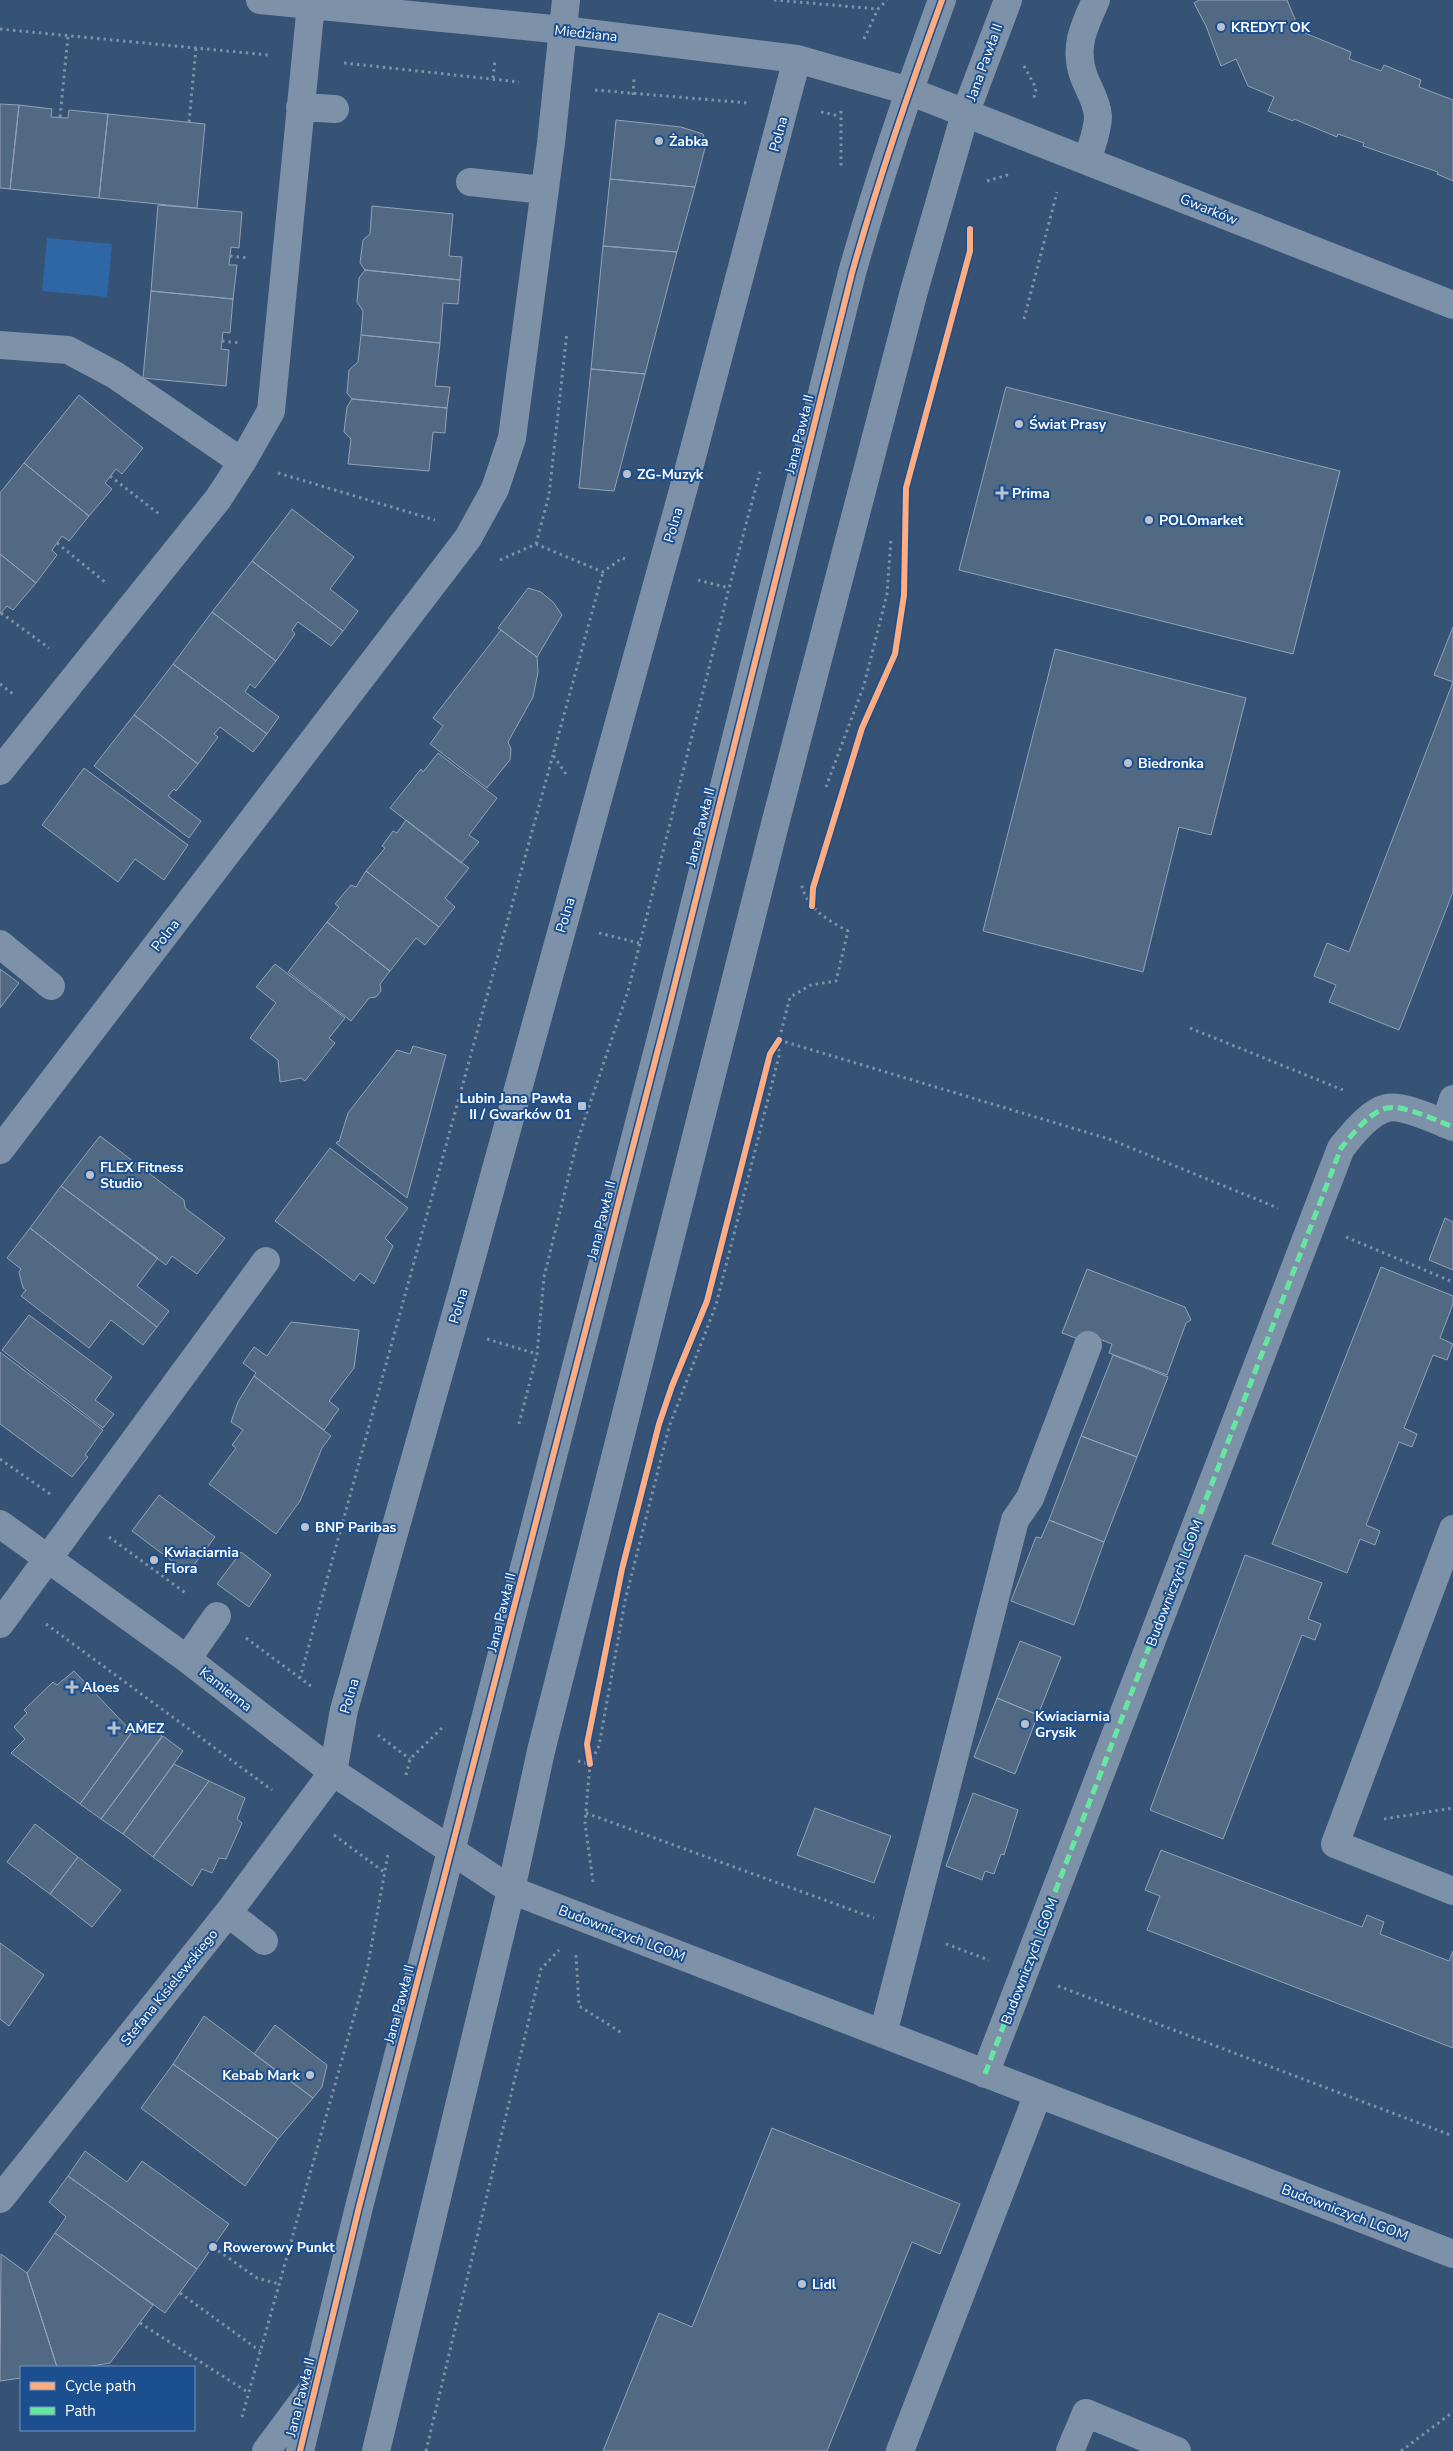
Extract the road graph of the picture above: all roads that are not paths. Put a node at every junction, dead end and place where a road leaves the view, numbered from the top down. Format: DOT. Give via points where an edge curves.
graph roads {
  1 [pos="260,0"];
  2 [pos="566,0"];
  3 [pos="942,0"];
  4 [pos="1008,0"];
  5 [pos="1096,0"];
  6 [pos="311,4"];
  7 [pos="563,30"];
  8 [pos="797,59"];
  9 [pos="909,91"];
  10 [pos="300,107"];
  11 [pos="335,109"];
  12 [pos="965,114"];
  13 [pos="1087,161"];
  14 [pos="470,182"];
  15 [pos="544,190"];
  16 [pos="1453,305"];
  17 [pos="0,345"];
  18 [pos="242,462"];
  19 [pos="0,772"];
  20 [pos="0,944"];
  21 [pos="51,986"];
  22 [pos="1450,1116"];
  23 [pos="0,1150"];
  24 [pos="266,1260"];
  25 [pos="1088,1345"];
  26 [pos="0,1524"];
  27 [pos="1453,1529"];
  28 [pos="47,1558"];
  29 [pos="217,1616"];
  30 [pos="0,1624"];
  31 [pos="187,1659"];
  32 [pos="333,1772"];
  33 [pos="452,1852"];
  34 [pos="511,1890"];
  35 [pos="1453,1892"];
  36 [pos="228,1913"];
  37 [pos="264,1942"];
  38 [pos="883,2034"];
  39 [pos="985,2074"];
  40 [pos="1038,2094"];
  41 [pos="0,2199"];
  42 [pos="1453,2254"];
  43 [pos="401,2347"];
  44 [pos="317,2381"];
  45 [pos="266,2451"];
  46 [pos="300,2451"];
  47 [pos="376,2451"];
  48 [pos="396,2451"];
  49 [pos="900,2451"];
  50 [pos="1070,2451"];
  51 [pos="1178,2451"];
  1 -- 6 [label="street, Miedziana"];
  2 -- 7 [label="street, Polna"];
  3 -- 9 [label="street, Jana Pawła II"];
  4 -- 12 [label="street, Jana Pawła II"];
  5 -- 13 [label="street" via="1080,34 1078,49 1098,118"];
  6 -- 7 [label="street, Miedziana"];
  6 -- 10 [label="street"];
  7 -- 8 [label="street, Miedziana"];
  7 -- 15 [label="street, Polna"];
  8 -- 9 [label="street, Miedziana"];
  8 -- 32 [label="street, Polna" via="593,816 344,1710"];
  9 -- 12 [label="street, Miedziana"];
  9 -- 33 [label="street, Jana Pawła II" via="852,272 668,1012"];
  10 -- 11 [label="street"];
  10 -- 18 [label="street" via="271,411"];
  12 -- 13 [label="street, Gwarków"];
  12 -- 34 [label="street, Jana Pawła II" via="914,291 778,810 544,1741"];
  13 -- 16 [label="street, Gwarków"];
  14 -- 15 [label="street"];
  15 -- 23 [label="street, Polna" via="512,438 496,489 468,538"];
  17 -- 18 [label="street" via="68,350 115,375"];
  18 -- 19 [label="street" via="218,499"];
  20 -- 21 [label="street"];
  22 -- 39 [label="street, Budowniczych LGOM" via="1386,1108 1361,1124 1341,1148"];
  24 -- 28 [label="street"];
  25 -- 38 [label="street" via="1030,1498 1015,1520"];
  26 -- 28 [label="street, Kamienna"];
  27 -- 35 [label="street" via="1335,1844"];
  28 -- 30 [label="street"];
  28 -- 31 [label="street, Kamienna"];
  29 -- 31 [label="street"];
  31 -- 32 [label="street, Kamienna"];
  32 -- 33 [label="street, Kamienna"];
  32 -- 36 [label="street, Stefana Kisielewskiego"];
  33 -- 34 [label="street, Budowniczych LGOM"];
  33 -- 44 [label="street, Jana Pawła II"];
  34 -- 38 [label="street, Budowniczych LGOM"];
  34 -- 43 [label="street, Jana Pawła II"];
  36 -- 37 [label="street"];
  36 -- 41 [label="street, Stefana Kisielewskiego"];
  38 -- 39 [label="street, Budowniczych LGOM"];
  39 -- 40 [label="street, Budowniczych LGOM"];
  40 -- 42 [label="street, Budowniczych LGOM"];
  40 -- 49 [label="street"];
  43 -- 47 [label="street, Jana Pawła II"];
  43 -- 48 [label="street"];
  44 -- 45 [label="street"];
  44 -- 46 [label="street, Jana Pawła II"];
  50 -- 51 [label="street" via="1086,2413"];
}
